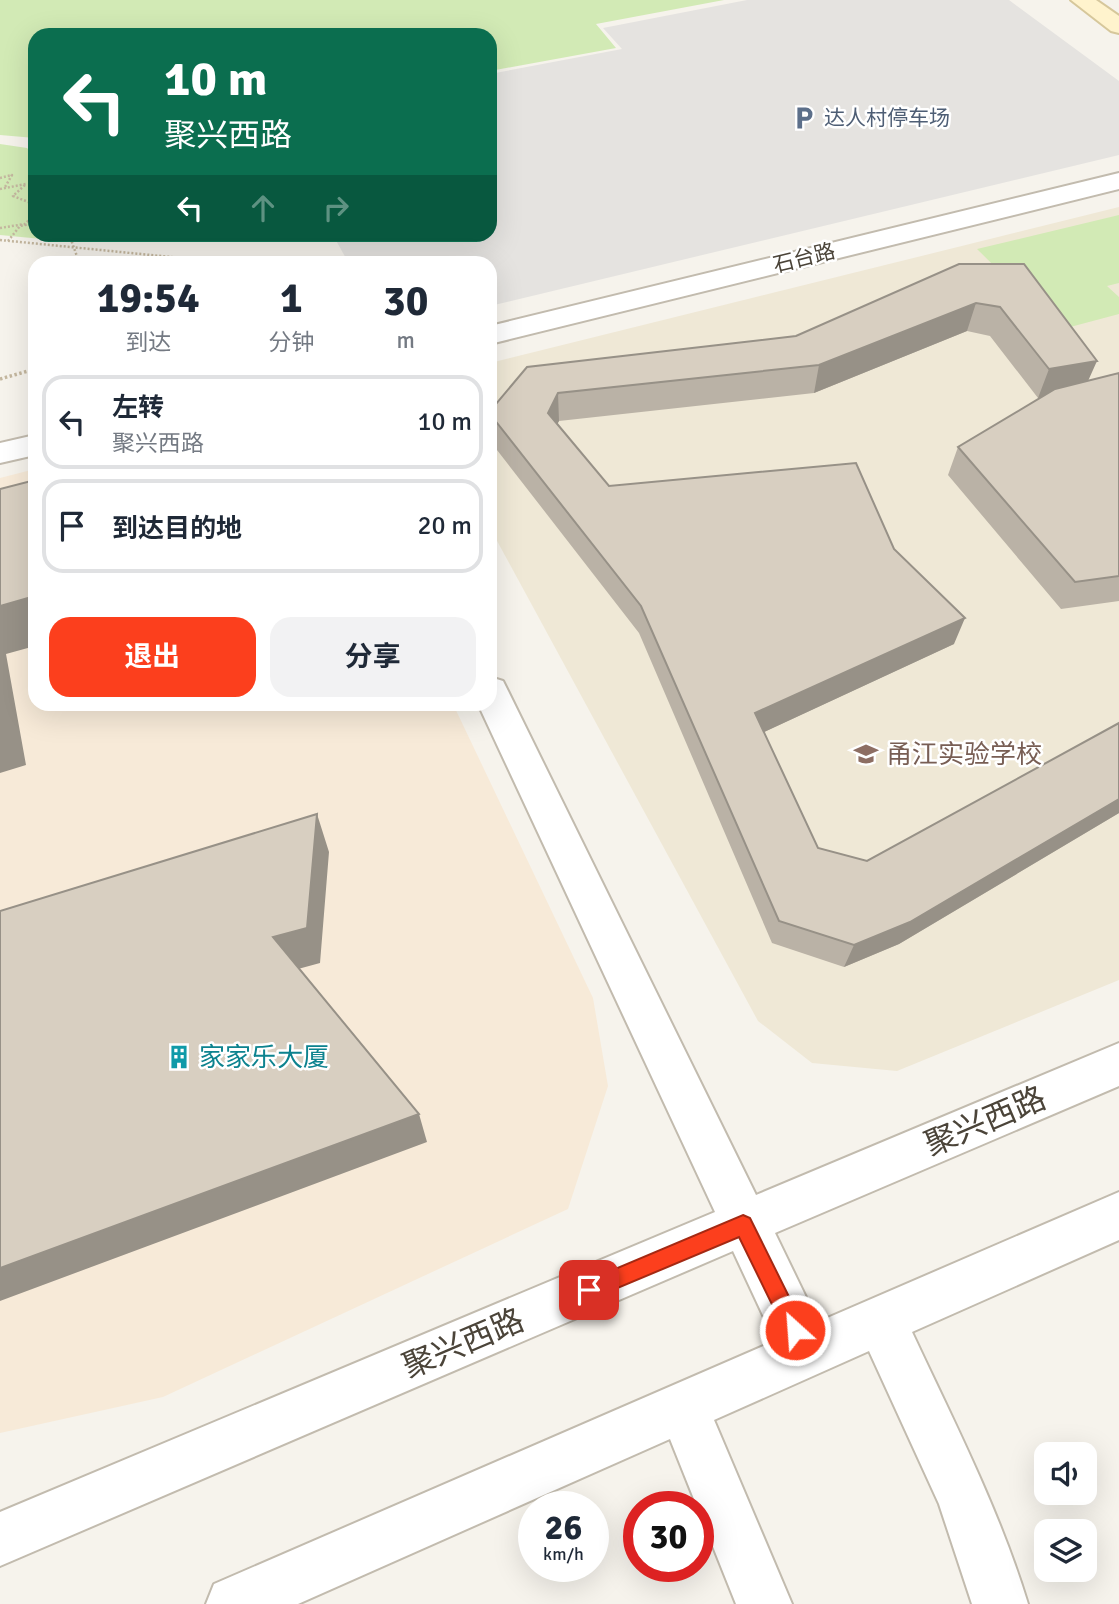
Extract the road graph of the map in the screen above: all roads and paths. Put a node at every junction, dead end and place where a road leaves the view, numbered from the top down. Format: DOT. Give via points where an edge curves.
graph roads {
  1 [pos="1082,0"];
  2 [pos="1119,26"];
  3 [pos="0,178"];
  4 [pos="1119,181"];
  5 [pos="5,187"];
  6 [pos="0,189"];
  7 [pos="28,202"];
  8 [pos="28,222"];
  9 [pos="28,224"];
  10 [pos="20,226"];
  11 [pos="0,228"];
  12 [pos="0,240"];
  13 [pos="8,241"];
  14 [pos="72,242"];
  15 [pos="74,249"];
  16 [pos="77,256"];
  17 [pos="153,256"];
  18 [pos="497,333"];
  19 [pos="28,371"];
  20 [pos="0,379"];
  21 [pos="28,447"];
  22 [pos="0,453"];
  23 [pos="497,706"];
  24 [pos="1119,1064"];
  25 [pos="1119,1216"];
  26 [pos="743,1225"];
  27 [pos="880,1320"];
  28 [pos="806,1351"];
  29 [pos="682,1406"];
  30 [pos="0,1539"];
  31 [pos="234,1604"];
  32 [pos="764,1604"];
  33 [pos="1000,1604"];
  1 -- 2 [label="main road"];
  3 -- 5 [label="path" via="12,176"];
  4 -- 18 [label="street, 石台路"];
  5 -- 6 [label="path"];
  5 -- 7 [label="path" via="26,184 13,196"];
  8 -- 10 [label="path"];
  9 -- 10 [label="path"];
  10 -- 11 [label="path"];
  10 -- 13 [label="path"];
  12 -- 13 [label="path"];
  13 -- 15 [label="path"];
  14 -- 15 [label="path"];
  15 -- 16 [label="path"];
  15 -- 17 [label="path"];
  19 -- 20 [label="path"];
  21 -- 22 [label="street"];
  23 -- 26 [label="street"];
  24 -- 26 [label="street, 聚兴西路"];
  25 -- 27 [label="street"];
  26 -- 28 [label="street"];
  26 -- 30 [label="street, 聚兴西路"];
  27 -- 28 [label="street"];
  27 -- 33 [label="street" via="963,1500"];
  28 -- 29 [label="street"];
  29 -- 31 [label="street"];
  29 -- 32 [label="street"];
}
